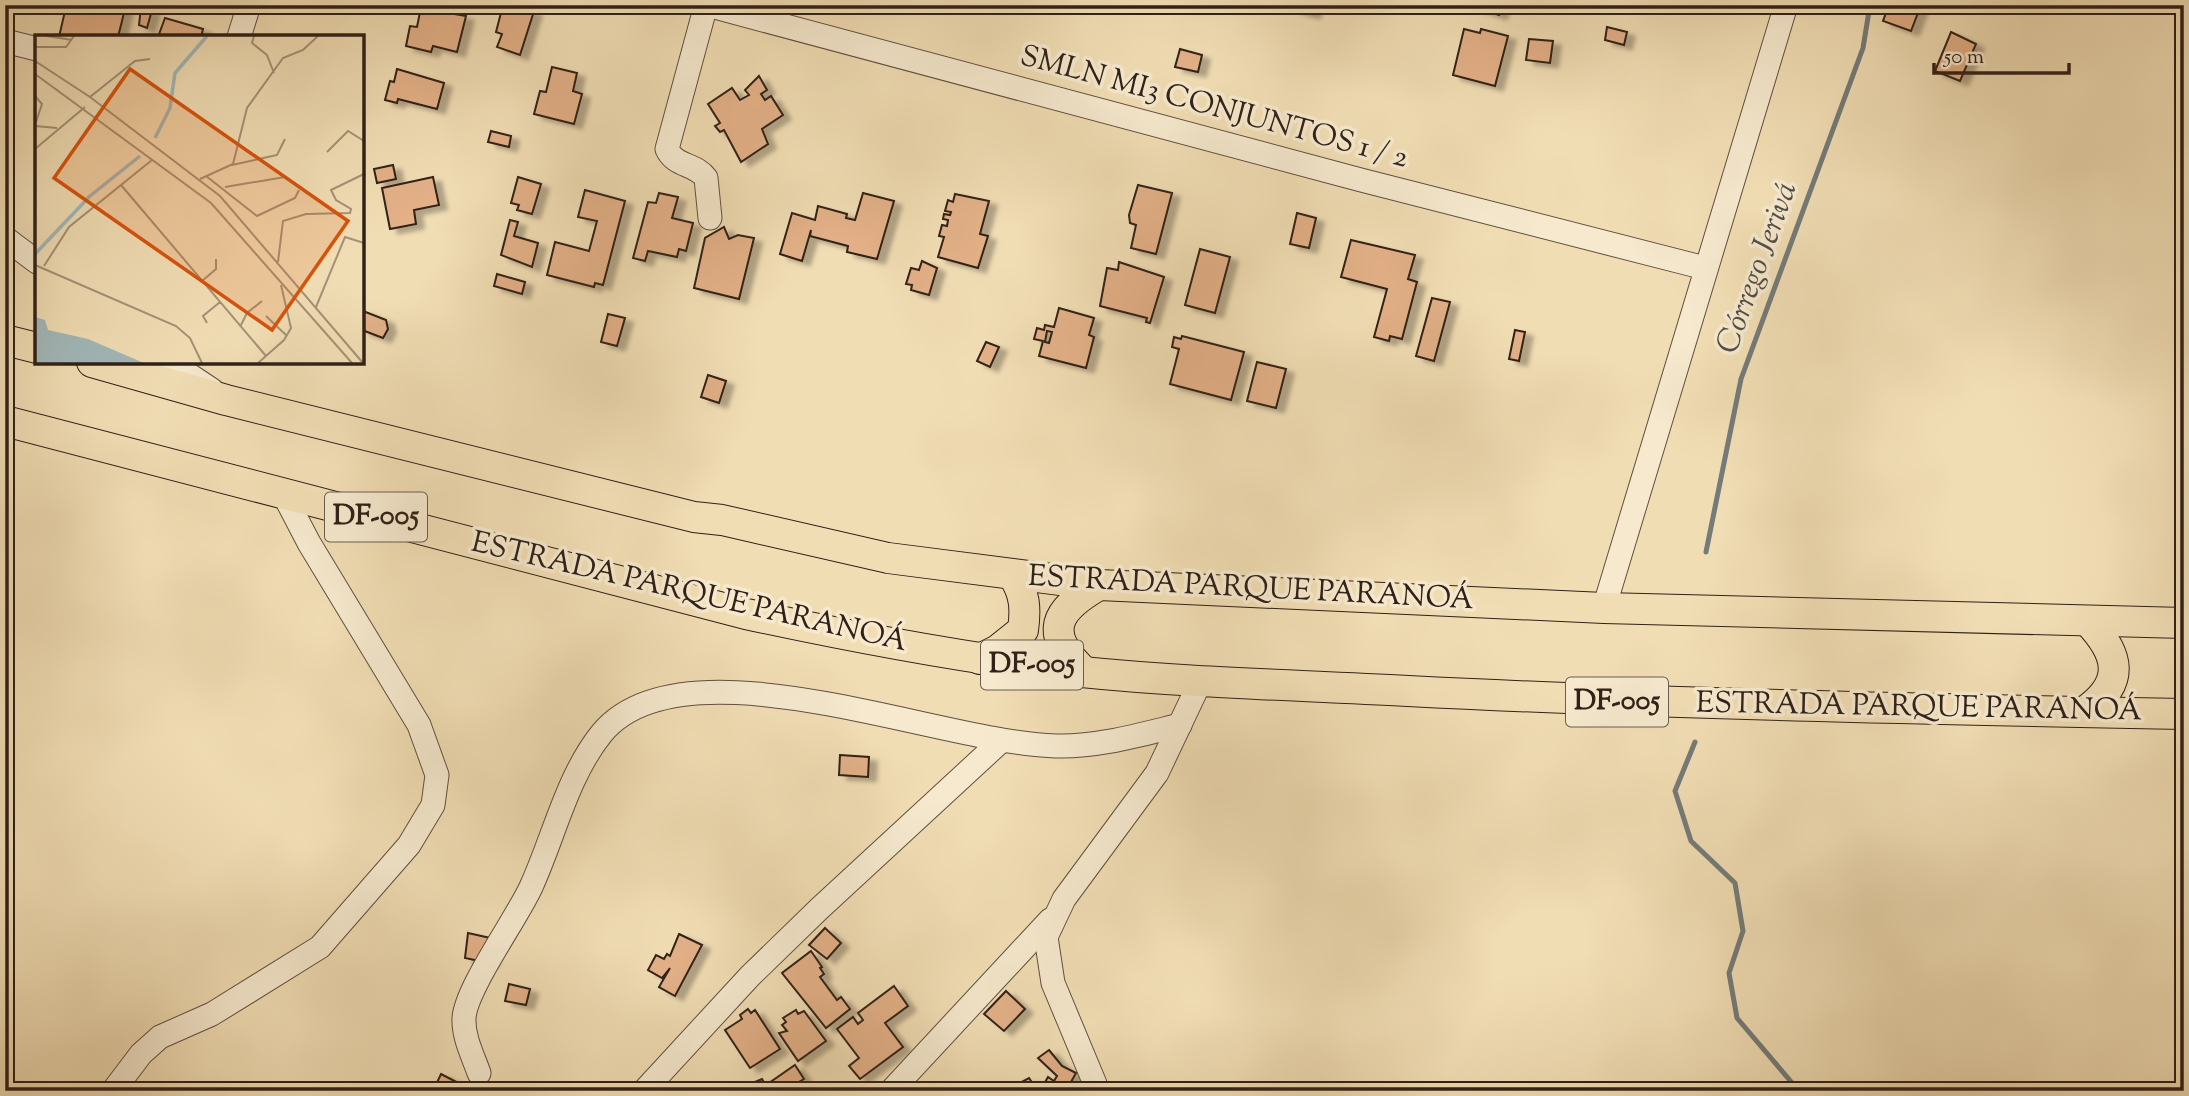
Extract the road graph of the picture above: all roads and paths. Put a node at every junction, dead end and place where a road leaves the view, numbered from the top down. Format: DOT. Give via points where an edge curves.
graph roads {
  1 [pos="249,5"];
  2 [pos="707,5"];
  3 [pos="1786,5"];
  4 [pos="240,35"];
  5 [pos="5,41"];
  6 [pos="35,48"];
  7 [pos="710,218"];
  8 [pos="5,238"];
  9 [pos="35,260"];
  10 [pos="1705,268"];
  11 [pos="5,340"];
  12 [pos="35,348"];
  13 [pos="102,364"];
  14 [pos="173,364"];
  15 [pos="226,400"];
  16 [pos="5,421"];
  17 [pos="283,493"];
  18 [pos="1013,575"];
  19 [pos="1099,585"];
  20 [pos="1604,608"];
  21 [pos="2088,621"];
  22 [pos="2184,623"];
  23 [pos="980,659"];
  24 [pos="1084,672"];
  25 [pos="1200,680"];
  26 [pos="2084,712"];
  27 [pos="2184,714"];
  28 [pos="1180,725"];
  29 [pos="1001,741"];
  30 [pos="1052,918"];
  31 [pos="479,1073"];
  32 [pos="113,1091"];
  33 [pos="644,1091"];
  34 [pos="891,1091"];
  35 [pos="1098,1091"];
  1 -- 4 [label="street"];
  2 -- 7 [label="street" via="667,149 673,159 706,178"];
  2 -- 10 [label="street, SMLN MI3 CONJUNTOS 1 / 2"];
  3 -- 10 [label="street"];
  5 -- 6 [label="street"];
  8 -- 9 [label="street"];
  10 -- 20 [label="street"];
  11 -- 12 [label="main road"];
  13 -- 15 [label="main road, ESTRADA PARQUE PARANOÁ / DF-005"];
  14 -- 15 [label="street"];
  15 -- 18 [label="main road, ESTRADA PARQUE PARANOÁ / DF-005" via="694,517 888,558"];
  16 -- 17 [label="main road, ESTRADA PARQUE PARANOÁ / DF-005"];
  17 -- 23 [label="main road, ESTRADA PARQUE PARANOÁ / DF-005" via="746,614"];
  17 -- 32 [label="street" via="424,735 437,775 433,805 409,845 320,947 212,1014 160,1037"];
  18 -- 19 [label="main road, ESTRADA PARQUE PARANOÁ / DF-005"];
  18 -- 23 [label="main road" via="1022,589 1026,610 1023,630"];
  19 -- 20 [label="main road, ESTRADA PARQUE PARANOÁ / DF-005"];
  19 -- 24 [label="main road" via="1072,600 1059,618 1057,637 1067,656"];
  20 -- 21 [label="main road, ESTRADA PARQUE PARANOÁ / DF-005"];
  21 -- 22 [label="main road, ESTRADA PARQUE PARANOÁ / DF-005"];
  21 -- 26 [label="main road" via="2110,649 2115,673 2110,689"];
  23 -- 24 [label="main road, ESTRADA PARQUE PARANOÁ / DF-005"];
  24 -- 25 [label="main road, ESTRADA PARQUE PARANOÁ / DF-005"];
  25 -- 26 [label="main road, ESTRADA PARQUE PARANOÁ / DF-005" via="1617,702"];
  25 -- 28 [label="street"];
  26 -- 27 [label="main road, ESTRADA PARQUE PARANOÁ / DF-005"];
  28 -- 29 [label="street" via="1086,745"];
  28 -- 30 [label="street" via="1151,782"];
  29 -- 31 [label="street" via="775,695 694,692 639,705 602,733 576,777 526,899 466,1006 465,1034"];
  29 -- 33 [label="street" via="799,928"];
  30 -- 34 [label="street"];
  30 -- 35 [label="street" via="1046,937 1053,983"];
}
